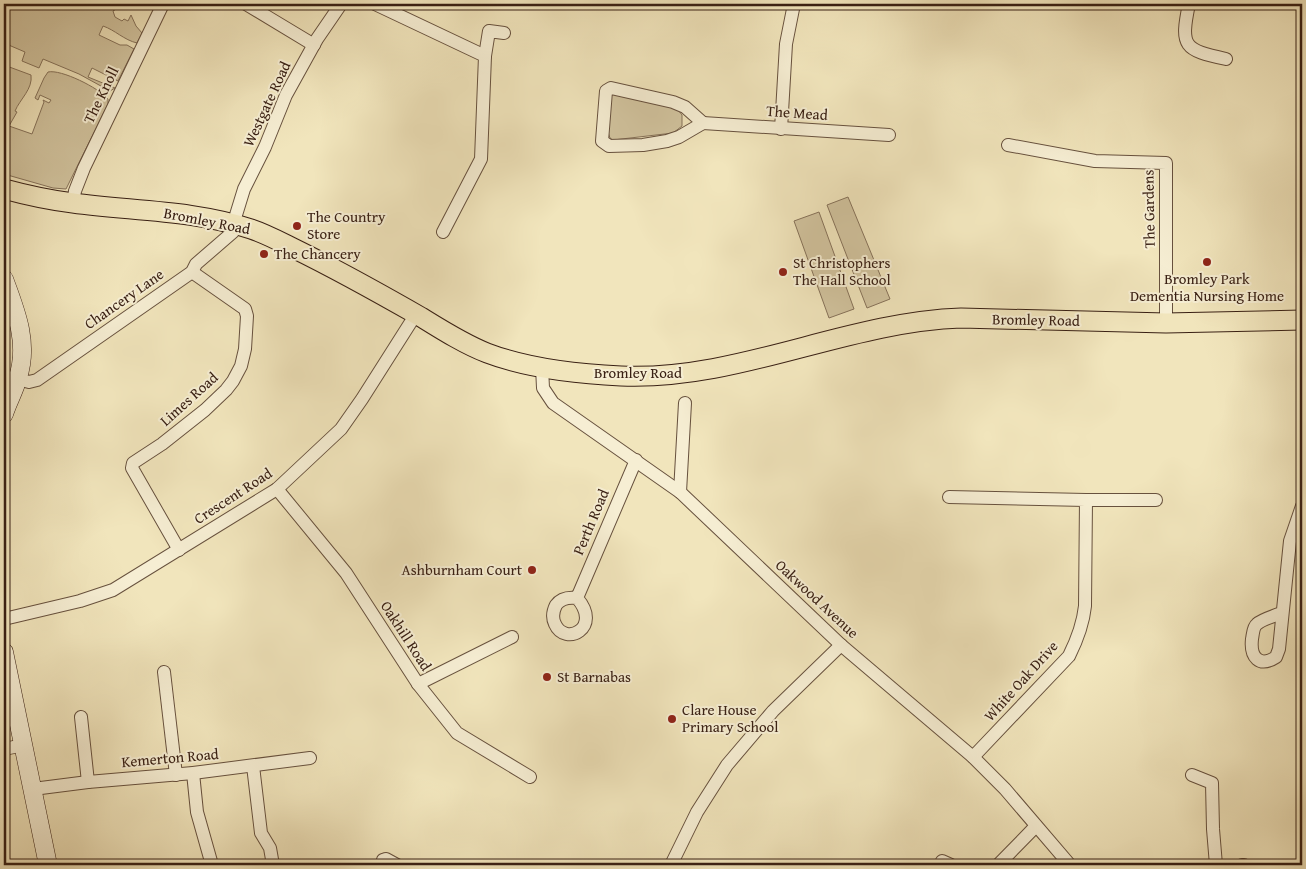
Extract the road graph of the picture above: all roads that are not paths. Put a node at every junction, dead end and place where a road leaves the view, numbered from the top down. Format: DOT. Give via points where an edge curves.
graph roads {
  1 [pos="163,4"];
  2 [pos="246,4"];
  3 [pos="341,4"];
  4 [pos="374,4"];
  5 [pos="794,4"];
  6 [pos="1189,4"];
  7 [pos="504,33"];
  8 [pos="314,45"];
  9 [pos="485,56"];
  10 [pos="1226,59"];
  11 [pos="703,122"];
  12 [pos="781,129"];
  13 [pos="889,135"];
  14 [pos="1008,145"];
  15 [pos="4,189"];
  16 [pos="73,203"];
  17 [pos="235,224"];
  18 [pos="443,232"];
  19 [pos="192,272"];
  20 [pos="4,279"];
  21 [pos="416,314"];
  22 [pos="1302,320"];
  23 [pos="1166,323"];
  24 [pos="542,367"];
  25 [pos="18,379"];
  26 [pos="685,403"];
  27 [pos="4,414"];
  28 [pos="636,460"];
  29 [pos="277,489"];
  30 [pos="680,492"];
  31 [pos="949,497"];
  32 [pos="1086,500"];
  33 [pos="1156,500"];
  34 [pos="1302,506"];
  35 [pos="179,550"];
  36 [pos="577,598"];
  37 [pos="1282,613"];
  38 [pos="4,619"];
  39 [pos="512,637"];
  40 [pos="840,645"];
  41 [pos="4,652"];
  42 [pos="164,672"];
  43 [pos="418,684"];
  44 [pos="81,717"];
  45 [pos="24,745"];
  46 [pos="4,749"];
  47 [pos="973,757"];
  48 [pos="310,758"];
  49 [pos="253,766"];
  50 [pos="194,773"];
  51 [pos="176,775"];
  52 [pos="1192,775"];
  53 [pos="530,777"];
  54 [pos="88,782"];
  55 [pos="32,789"];
  56 [pos="1036,826"];
  57 [pos="677,863"];
  58 [pos="48,865"];
  59 [pos="212,865"];
  60 [pos="273,865"];
  61 [pos="382,865"];
  62 [pos="397,865"];
  63 [pos="998,865"];
  64 [pos="1070,865"];
  65 [pos="1216,865"];
  1 -- 16 [label="street, The Knoll" via="84,168"];
  2 -- 8 [label="street"];
  3 -- 8 [label="street, Westgate Road"];
  4 -- 9 [label="street"];
  5 -- 12 [label="street" via="786,44"];
  6 -- 10 [label="street" via="1185,24 1187,42 1200,54"];
  7 -- 9 [label="street" via="490,31"];
  8 -- 17 [label="street, Westgate Road" via="286,95 244,189"];
  9 -- 18 [label="street" via="481,159"];
  11 -- 11 [label="street" via="667,141 609,146 602,141 606,91 611,88 673,102"];
  11 -- 12 [label="street, The Mead"];
  12 -- 13 [label="street, The Mead"];
  14 -- 23 [label="street, The Gardens" via="1095,160 1166,163"];
  15 -- 16 [label="main road, Bromley Road"];
  16 -- 17 [label="main road, Bromley Road" via="158,211"];
  17 -- 19 [label="street, Chancery Lane" via="233,232 196,264"];
  17 -- 21 [label="main road, Bromley Road" via="302,252"];
  19 -- 25 [label="street, Chancery Lane" via="37,380"];
  19 -- 35 [label="street, Limes Road" via="245,309 247,316 245,348 233,381 180,431 133,463 132,468"];
  20 -- 25 [label="main road" via="22,340 23,357"];
  21 -- 24 [label="main road, Bromley Road" via="480,350"];
  21 -- 29 [label="street, Crescent Road" via="341,429"];
  22 -- 23 [label="main road, Bromley Road"];
  23 -- 24 [label="main road, Bromley Road" via="938,319 885,326 739,364 681,374 621,376"];
  24 -- 28 [label="street, Oakwood Avenue" via="543,388 549,398"];
  25 -- 27 [label="main road"];
  26 -- 30 [label="street"];
  28 -- 30 [label="street, Oakwood Avenue"];
  28 -- 36 [label="street, Perth Road"];
  29 -- 35 [label="street, Crescent Road"];
  29 -- 43 [label="street, Oakhill Road" via="346,573"];
  30 -- 40 [label="street, Oakwood Avenue"];
  31 -- 32 [label="street"];
  32 -- 33 [label="street"];
  32 -- 47 [label="street, White Oak Drive" via="1085,606 1077,639 1069,656"];
  34 -- 37 [label="street" via="1290,541"];
  35 -- 38 [label="street, Crescent Road" via="128,582 98,596"];
  39 -- 43 [label="street"];
  40 -- 47 [label="street, Oakwood Avenue"];
  40 -- 57 [label="street" via="773,711 727,765 697,812"];
  41 -- 45 [label="main road"];
  42 -- 51 [label="street"];
  43 -- 53 [label="street, Oakhill Road" via="457,734"];
  44 -- 54 [label="street"];
  45 -- 46 [label="street"];
  45 -- 55 [label="main road"];
  47 -- 56 [label="street, Oakwood Avenue"];
  48 -- 49 [label="street, Kemerton Road"];
  49 -- 50 [label="street, Kemerton Road"];
  49 -- 60 [label="street" via="261,833 270,848"];
  50 -- 51 [label="street, Kemerton Road"];
  50 -- 59 [label="street" via="197,812"];
  51 -- 54 [label="street, Kemerton Road"];
  52 -- 65 [label="street" via="1212,783"];
  54 -- 55 [label="street, Kemerton Road"];
  55 -- 58 [label="main road"];
  56 -- 63 [label="street"];
  56 -- 64 [label="street, Oakwood Avenue"];
  61 -- 62 [label="street" via="386,859"];
}
